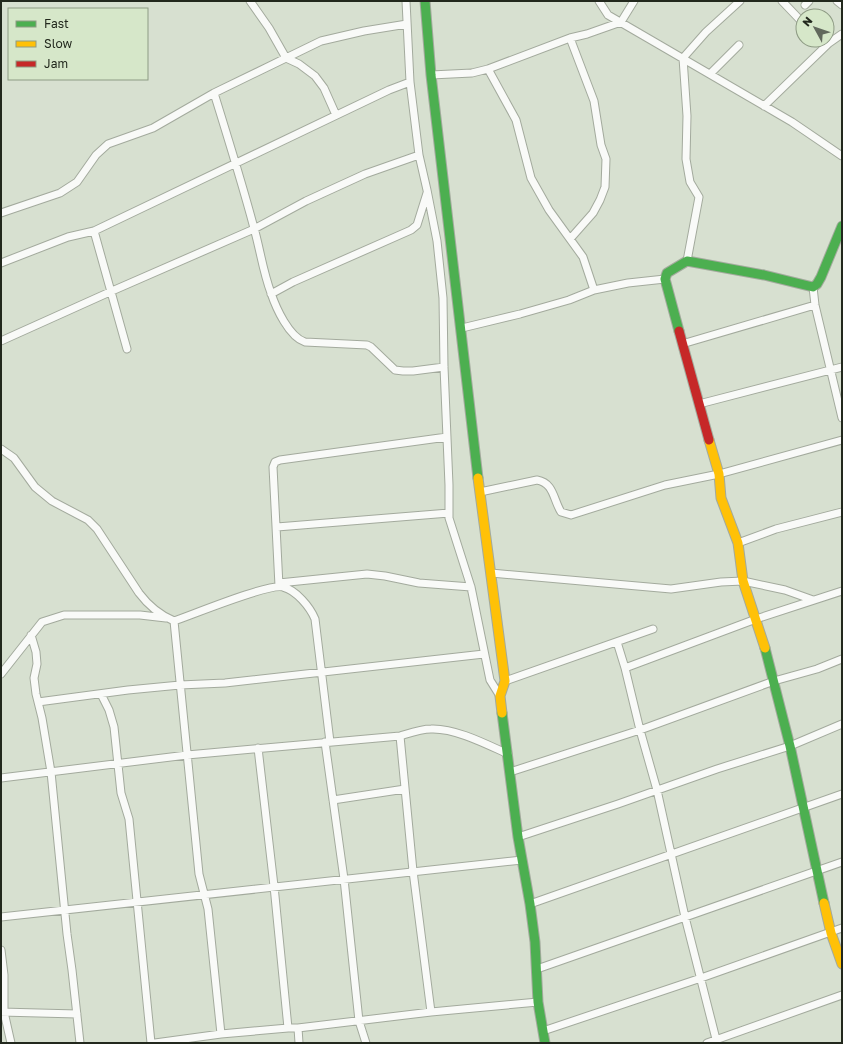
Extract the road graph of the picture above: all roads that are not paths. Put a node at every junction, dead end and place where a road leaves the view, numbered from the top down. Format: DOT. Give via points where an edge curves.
graph roads {
  1 [pos="250,1"];
  2 [pos="406,1"];
  3 [pos="425,1"];
  4 [pos="599,1"];
  5 [pos="634,1"];
  6 [pos="740,1"];
  7 [pos="782,1"];
  8 [pos="838,1"];
  9 [pos="842,5"];
  10 [pos="795,15"];
  11 [pos="621,22"];
  12 [pos="407,24"];
  13 [pos="570,38"];
  14 [pos="739,45"];
  15 [pos="824,48"];
  16 [pos="286,58"];
  17 [pos="683,58"];
  18 [pos="488,69"];
  19 [pos="710,74"];
  20 [pos="431,75"];
  21 [pos="410,82"];
  22 [pos="214,93"];
  23 [pos="764,106"];
  24 [pos="336,115"];
  25 [pos="419,156"];
  26 [pos="842,156"];
  27 [pos="235,164"];
  28 [pos="427,190"];
  29 [pos="1,213"];
  30 [pos="842,226"];
  31 [pos="254,229"];
  32 [pos="94,231"];
  33 [pos="570,239"];
  34 [pos="687,261"];
  35 [pos="1,263"];
  36 [pos="665,279"];
  37 [pos="813,287"];
  38 [pos="594,290"];
  39 [pos="112,291"];
  40 [pos="271,294"];
  41 [pos="815,305"];
  42 [pos="462,328"];
  43 [pos="1,341"];
  44 [pos="682,344"];
  45 [pos="127,349"];
  46 [pos="444,367"];
  47 [pos="842,367"];
  48 [pos="830,370"];
  49 [pos="699,404"];
  50 [pos="842,418"];
  51 [pos="447,437"];
  52 [pos="842,440"];
  53 [pos="1,449"];
  54 [pos="719,474"];
  55 [pos="480,492"];
  56 [pos="842,512"];
  57 [pos="449,513"];
  58 [pos="277,527"];
  59 [pos="738,544"];
  60 [pos="491,573"];
  61 [pos="743,581"];
  62 [pos="279,584"];
  63 [pos="471,586"];
  64 [pos="842,591"];
  65 [pos="813,600"];
  66 [pos="166,618"];
  67 [pos="756,619"];
  68 [pos="174,621"];
  69 [pos="653,629"];
  70 [pos="32,635"];
  71 [pos="617,642"];
  72 [pos="484,654"];
  73 [pos="842,659"];
  74 [pos="625,668"];
  75 [pos="322,671"];
  76 [pos="1,674"];
  77 [pos="505,681"];
  78 [pos="774,681"];
  79 [pos="180,685"];
  80 [pos="100,694"];
  81 [pos="500,696"];
  82 [pos="38,702"];
  83 [pos="842,724"];
  84 [pos="640,730"];
  85 [pos="400,736"];
  86 [pos="327,742"];
  87 [pos="790,746"];
  88 [pos="258,748"];
  89 [pos="508,754"];
  90 [pos="187,755"];
  91 [pos="119,764"];
  92 [pos="51,772"];
  93 [pos="510,772"];
  94 [pos="1,778"];
  95 [pos="405,789"];
  96 [pos="657,790"];
  97 [pos="842,794"];
  98 [pos="333,800"];
  99 [pos="803,807"];
  100 [pos="518,837"];
  101 [pos="672,855"];
  102 [pos="522,860"];
  103 [pos="842,862"];
  104 [pos="818,870"];
  105 [pos="413,871"];
  106 [pos="344,879"];
  107 [pos="274,886"];
  108 [pos="204,894"];
  109 [pos="136,902"];
  110 [pos="530,904"];
  111 [pos="66,911"];
  112 [pos="1,917"];
  113 [pos="685,917"];
  114 [pos="842,928"];
  115 [pos="831,932"];
  116 [pos="1,950"];
  117 [pos="842,964"];
  118 [pos="537,969"];
  119 [pos="701,978"];
  120 [pos="842,995"];
  121 [pos="538,1002"];
  122 [pos="2,1012"];
  123 [pos="431,1012"];
  124 [pos="77,1014"];
  125 [pos="359,1021"];
  126 [pos="288,1028"];
  127 [pos="298,1028"];
  128 [pos="543,1031"];
  129 [pos="221,1034"];
  130 [pos="716,1042"];
  131 [pos="11,1043"];
  132 [pos="80,1043"];
  133 [pos="151,1043"];
  134 [pos="155,1043"];
  135 [pos="299,1043"];
  136 [pos="366,1043"];
  137 [pos="545,1043"];
  138 [pos="707,1043"];
  1 -- 16 [label="street" via="270,28"];
  2 -- 12 [label="street"];
  3 -- 20 [label="street"];
  4 -- 11 [label="street" via="608,15"];
  5 -- 11 [label="street"];
  6 -- 17 [label="street" via="706,32"];
  7 -- 10 [label="street"];
  8 -- 9 [label="street"];
  11 -- 13 [label="street"];
  11 -- 17 [label="street"];
  12 -- 16 [label="street" via="321,42"];
  12 -- 21 [label="street"];
  13 -- 18 [label="street"];
  13 -- 33 [label="street" via="594,101 601,145 606,159 605,188 600,200 592,214"];
  14 -- 19 [label="street"];
  15 -- 23 [label="street"];
  16 -- 22 [label="street"];
  16 -- 24 [label="street" via="315,76 324,88"];
  17 -- 19 [label="street"];
  17 -- 34 [label="street" via="687,116 686,159 690,182 700,197"];
  18 -- 20 [label="street" via="472,73"];
  18 -- 33 [label="street" via="516,120 531,178 549,210"];
  19 -- 23 [label="street"];
  20 -- 42 [label="street"];
  21 -- 24 [label="street"];
  21 -- 25 [label="street"];
  22 -- 27 [label="street"];
  22 -- 29 [label="street" via="153,128 108,144 96,155 77,182 60,193"];
  23 -- 26 [label="street"];
  24 -- 27 [label="street"];
  25 -- 28 [label="street"];
  25 -- 31 [label="street" via="365,174 306,201"];
  27 -- 31 [label="street"];
  27 -- 32 [label="street"];
  28 -- 40 [label="street" via="418,225 411,230"];
  28 -- 46 [label="street" via="438,248 443,298"];
  30 -- 37 [label="street" via="821,277"];
  31 -- 39 [label="street"];
  31 -- 40 [label="street"];
  32 -- 35 [label="street" via="68,236"];
  32 -- 39 [label="street"];
  33 -- 38 [label="street" via="583,257"];
  34 -- 36 [label="street" via="671,270"];
  34 -- 37 [label="street"];
  36 -- 38 [label="street"];
  36 -- 44 [label="street"];
  37 -- 41 [label="street"];
  38 -- 42 [label="street" via="569,300"];
  39 -- 43 [label="street"];
  39 -- 45 [label="street"];
  40 -- 46 [label="street" via="287,326 299,340 367,345 395,370"];
  41 -- 44 [label="street"];
  41 -- 48 [label="street"];
  42 -- 55 [label="street"];
  44 -- 49 [label="street"];
  46 -- 51 [label="street"];
  47 -- 48 [label="street"];
  48 -- 49 [label="street"];
  48 -- 50 [label="street"];
  49 -- 54 [label="street"];
  51 -- 57 [label="street"];
  51 -- 58 [label="street" via="275,462 273,467"];
  52 -- 54 [label="street"];
  53 -- 66 [label="street" via="14,458 35,487 52,501 79,515 97,529 142,598"];
  54 -- 55 [label="street" via="665,485 570,515 561,512 551,489 543,481 536,480"];
  54 -- 59 [label="street" via="721,498"];
  55 -- 60 [label="street"];
  56 -- 59 [label="street" via="776,529"];
  57 -- 58 [label="street"];
  57 -- 63 [label="street"];
  58 -- 62 [label="street"];
  59 -- 61 [label="street"];
  60 -- 61 [label="street" via="671,589"];
  60 -- 77 [label="street"];
  61 -- 65 [label="street" via="785,590"];
  61 -- 67 [label="street"];
  62 -- 63 [label="street" via="367,574 419,583"];
  62 -- 68 [label="street"];
  62 -- 75 [label="street" via="311,610 315,619"];
  63 -- 72 [label="street"];
  64 -- 65 [label="street"];
  65 -- 67 [label="street"];
  66 -- 68 [label="street"];
  66 -- 70 [label="street" via="140,615 64,615 42,622"];
  67 -- 74 [label="street"];
  67 -- 78 [label="street"];
  68 -- 79 [label="street"];
  69 -- 71 [label="street"];
  70 -- 76 [label="street"];
  70 -- 82 [label="street" via="36,652 34,678"];
  71 -- 74 [label="street"];
  71 -- 77 [label="street"];
  72 -- 75 [label="street"];
  72 -- 81 [label="street" via="490,680"];
  73 -- 78 [label="street"];
  74 -- 84 [label="street"];
  75 -- 79 [label="street" via="225,683"];
  75 -- 86 [label="street"];
  77 -- 81 [label="street"];
  78 -- 84 [label="street"];
  78 -- 87 [label="street"];
  79 -- 80 [label="street"];
  79 -- 90 [label="street"];
  80 -- 82 [label="street"];
  80 -- 91 [label="street" via="109,710 114,727"];
  81 -- 89 [label="street"];
  82 -- 92 [label="street"];
  83 -- 87 [label="street"];
  84 -- 93 [label="street"];
  84 -- 96 [label="street"];
  85 -- 86 [label="street"];
  85 -- 89 [label="street" via="437,729 466,736"];
  85 -- 95 [label="street"];
  86 -- 88 [label="street"];
  86 -- 98 [label="street"];
  87 -- 96 [label="street"];
  87 -- 99 [label="street"];
  88 -- 90 [label="street"];
  88 -- 107 [label="street"];
  89 -- 93 [label="street"];
  90 -- 91 [label="street"];
  90 -- 108 [label="street" via="199,874"];
  91 -- 92 [label="street"];
  91 -- 109 [label="street" via="121,793 129,819"];
  92 -- 94 [label="street"];
  92 -- 111 [label="street"];
  93 -- 100 [label="street"];
  95 -- 98 [label="street"];
  95 -- 105 [label="street"];
  96 -- 100 [label="street"];
  96 -- 101 [label="street"];
  97 -- 99 [label="street"];
  98 -- 106 [label="street"];
  99 -- 101 [label="street"];
  99 -- 104 [label="street"];
  100 -- 102 [label="street"];
  101 -- 110 [label="street"];
  101 -- 113 [label="street"];
  102 -- 105 [label="street"];
  102 -- 110 [label="street"];
  103 -- 104 [label="street"];
  104 -- 113 [label="street"];
  104 -- 115 [label="street"];
  105 -- 106 [label="street"];
  105 -- 123 [label="street"];
  106 -- 107 [label="street"];
  106 -- 125 [label="street"];
  107 -- 108 [label="street"];
  107 -- 126 [label="street"];
  108 -- 109 [label="street"];
  108 -- 129 [label="street" via="208,909"];
  109 -- 111 [label="street"];
  109 -- 133 [label="street"];
  110 -- 118 [label="street"];
  111 -- 112 [label="street"];
  111 -- 124 [label="street"];
  113 -- 118 [label="street"];
  113 -- 119 [label="street"];
  114 -- 115 [label="street"];
  115 -- 117 [label="street"];
  115 -- 119 [label="street"];
  116 -- 122 [label="street" via="4,975"];
  118 -- 121 [label="street"];
  119 -- 128 [label="street"];
  119 -- 130 [label="street"];
  120 -- 130 [label="street"];
  121 -- 123 [label="street"];
  121 -- 128 [label="street"];
  122 -- 124 [label="street"];
  122 -- 131 [label="street"];
  123 -- 125 [label="street"];
  124 -- 132 [label="street"];
  125 -- 127 [label="street"];
  125 -- 136 [label="street"];
  126 -- 127 [label="street"];
  126 -- 129 [label="street"];
  127 -- 135 [label="street"];
  128 -- 137 [label="street"];
  129 -- 134 [label="street"];
  130 -- 138 [label="street"];
}
